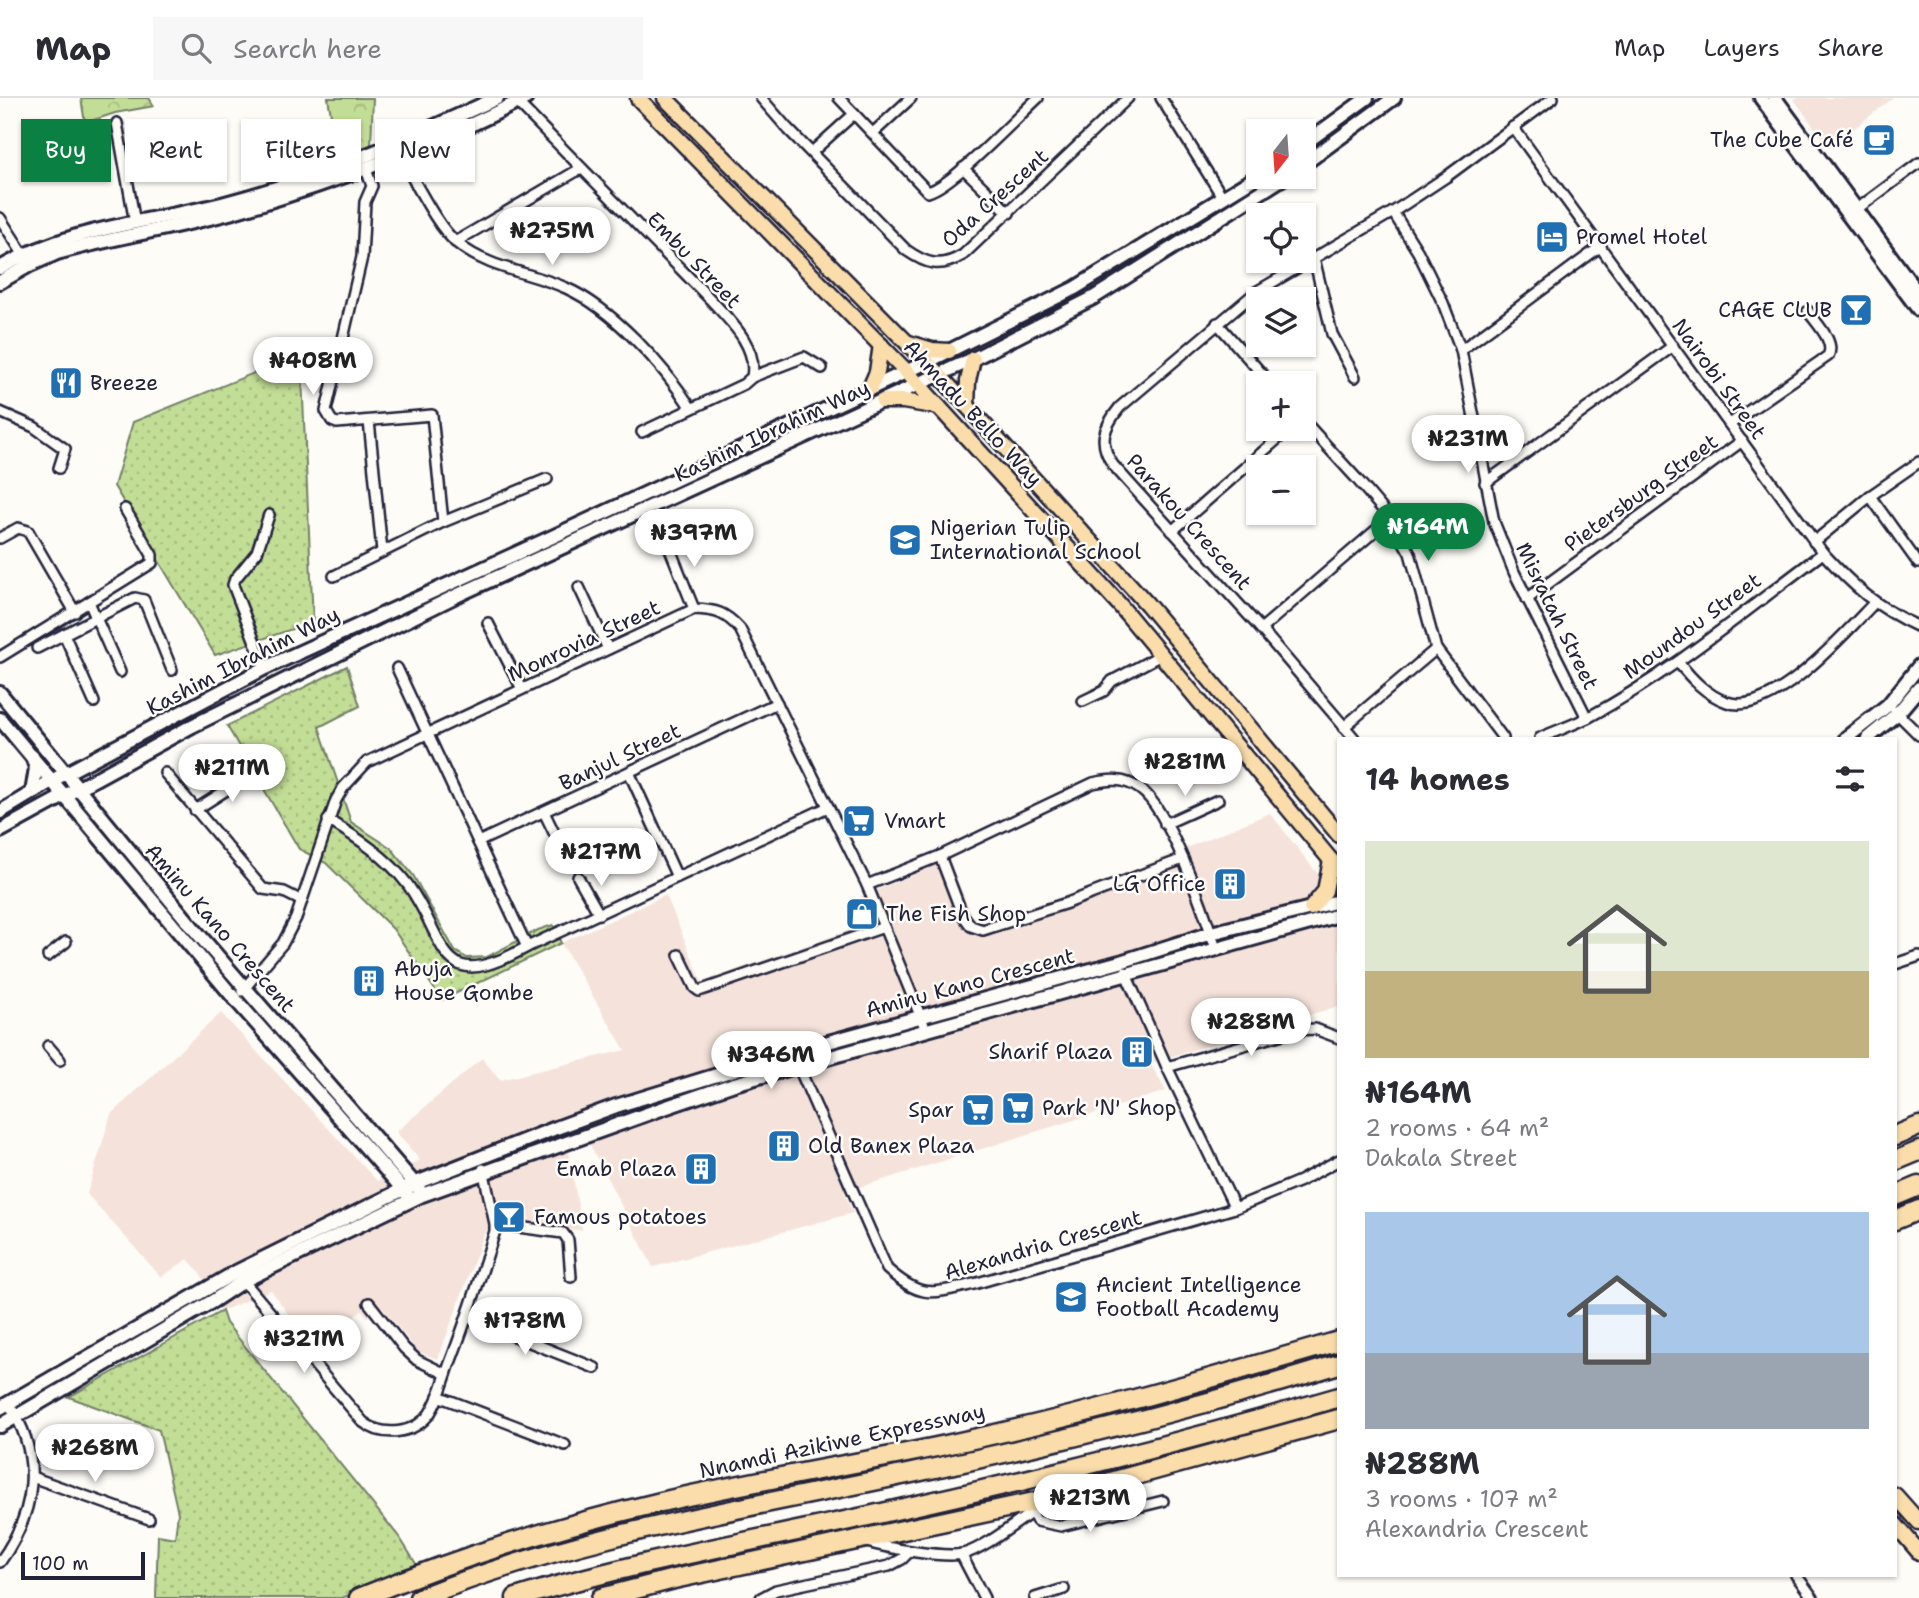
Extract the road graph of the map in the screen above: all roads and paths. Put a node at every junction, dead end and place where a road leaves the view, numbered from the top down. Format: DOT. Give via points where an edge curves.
graph roads {
  1 [pos="497,98"];
  2 [pos="638,98"];
  3 [pos="665,98"];
  4 [pos="761,98"];
  5 [pos="839,98"];
  6 [pos="911,98"];
  7 [pos="1038,98"];
  8 [pos="1128,98"];
  9 [pos="1161,98"];
  10 [pos="1367,98"];
  11 [pos="1394,98"];
  12 [pos="1553,98"];
  13 [pos="1761,98"];
  14 [pos="1775,98"];
  15 [pos="519,100"];
  16 [pos="855,114"];
  17 [pos="457,119"];
  18 [pos="474,119"];
  19 [pos="117,123"];
  20 [pos="1513,127"];
  21 [pos="873,133"];
  22 [pos="1316,135"];
  23 [pos="813,152"];
  24 [pos="1316,155"];
  25 [pos="375,158"];
  26 [pos="1919,163"];
  27 [pos="375,164"];
  28 [pos="963,168"];
  29 [pos="366,169"];
  30 [pos="580,169"];
  31 [pos="416,182"];
  32 [pos="1246,184"];
  33 [pos="1266,189"];
  34 [pos="1223,198"];
  35 [pos="1393,212"];
  36 [pos="1009,213"];
  37 [pos="1852,213"];
  38 [pos="0,218"];
  39 [pos="135,223"];
  40 [pos="454,242"];
  41 [pos="1601,246"];
  42 [pos="1316,257"];
  43 [pos="27,260"];
  44 [pos="1316,266"];
  45 [pos="0,268"];
  46 [pos="1288,273"];
  47 [pos="0,282"];
  48 [pos="1919,295"];
  49 [pos="1919,310"];
  50 [pos="1808,311"];
  51 [pos="1217,323"];
  52 [pos="906,342"];
  53 [pos="881,345"];
  54 [pos="1673,346"];
  55 [pos="1461,350"];
  56 [pos="949,351"];
  57 [pos="973,359"];
  58 [pos="927,362"];
  59 [pos="822,368"];
  60 [pos="906,371"];
  61 [pos="1259,371"];
  62 [pos="940,376"];
  63 [pos="752,377"];
  64 [pos="1355,377"];
  65 [pos="919,385"];
  66 [pos="870,388"];
  67 [pos="883,401"];
  68 [pos="967,405"];
  69 [pos="939,407"];
  70 [pos="691,408"];
  71 [pos="0,412"];
  72 [pos="369,421"];
  73 [pos="1730,424"];
  74 [pos="642,432"];
  75 [pos="1316,434"];
  76 [pos="1275,441"];
  77 [pos="1742,441"];
  78 [pos="1919,462"];
  79 [pos="59,468"];
  80 [pos="547,478"];
  81 [pos="1485,483"];
  82 [pos="1870,496"];
  83 [pos="125,509"];
  84 [pos="269,515"];
  85 [pos="1390,518"];
  86 [pos="443,522"];
  87 [pos="1172,531"];
  88 [pos="0,538"];
  89 [pos="666,540"];
  90 [pos="1814,542"];
  91 [pos="382,551"];
  92 [pos="1823,552"];
  93 [pos="1918,564"];
  94 [pos="334,576"];
  95 [pos="579,587"];
  96 [pos="1527,599"];
  97 [pos="89,602"];
  98 [pos="1874,603"];
  99 [pos="694,609"];
  100 [pos="75,612"];
  101 [pos="96,618"];
  102 [pos="488,623"];
  103 [pos="1919,627"];
  104 [pos="1261,629"];
  105 [pos="64,634"];
  106 [pos="37,648"];
  107 [pos="608,649"];
  108 [pos="1436,649"];
  109 [pos="1161,655"];
  110 [pos="0,657"];
  111 [pos="1678,662"];
  112 [pos="1919,666"];
  113 [pos="265,668"];
  114 [pos="397,668"];
  115 [pos="172,670"];
  116 [pos="120,673"];
  117 [pos="1919,688"];
  118 [pos="522,689"];
  119 [pos="0,693"];
  120 [pos="1083,701"];
  121 [pos="94,702"];
  122 [pos="777,703"];
  123 [pos="1893,709"];
  124 [pos="1587,718"];
  125 [pos="0,719"];
  126 [pos="1344,727"];
  127 [pos="427,733"];
  128 [pos="1919,735"];
  129 [pos="1353,737"];
  130 [pos="1502,737"];
  131 [pos="1542,737"];
  132 [pos="1848,737"];
  133 [pos="1869,737"];
  134 [pos="32,756"];
  135 [pos="629,772"];
  136 [pos="59,773"];
  137 [pos="165,773"];
  138 [pos="253,773"];
  139 [pos="77,789"];
  140 [pos="32,793"];
  141 [pos="64,797"];
  142 [pos="1218,800"];
  143 [pos="828,807"];
  144 [pos="195,810"];
  145 [pos="544,811"];
  146 [pos="0,812"];
  147 [pos="328,820"];
  148 [pos="1165,824"];
  149 [pos="0,831"];
  150 [pos="1337,833"];
  151 [pos="478,842"];
  152 [pos="562,849"];
  153 [pos="940,856"];
  154 [pos="1183,859"];
  155 [pos="1335,865"];
  156 [pos="578,877"];
  157 [pos="677,877"];
  158 [pos="867,885"];
  159 [pos="302,901"];
  160 [pos="1337,902"];
  161 [pos="1311,908"];
  162 [pos="599,914"];
  163 [pos="1337,916"];
  164 [pos="884,927"];
  165 [pos="1211,933"];
  166 [pos="66,942"];
  167 [pos="527,947"];
  168 [pos="1216,949"];
  169 [pos="679,955"];
  170 [pos="48,956"];
  171 [pos="1919,956"];
  172 [pos="1897,963"];
  173 [pos="1123,968"];
  174 [pos="246,988"];
  175 [pos="234,999"];
  176 [pos="921,1015"];
  177 [pos="926,1030"];
  178 [pos="1337,1037"];
  179 [pos="48,1046"];
  180 [pos="792,1052"];
  181 [pos="60,1060"];
  182 [pos="798,1067"];
  183 [pos="1167,1067"];
  184 [pos="1919,1151"];
  185 [pos="480,1157"];
  186 [pos="1897,1160"];
  187 [pos="1337,1161"];
  188 [pos="484,1172"];
  189 [pos="416,1183"];
  190 [pos="1919,1186"];
  191 [pos="412,1195"];
  192 [pos="1897,1195"];
  193 [pos="1235,1208"];
  194 [pos="1919,1210"];
  195 [pos="1897,1219"];
  196 [pos="495,1224"];
  197 [pos="240,1276"];
  198 [pos="571,1277"];
  199 [pos="369,1303"];
  200 [pos="467,1317"];
  201 [pos="1337,1342"];
  202 [pos="1337,1365"];
  203 [pos="595,1368"];
  204 [pos="446,1374"];
  205 [pos="1195,1383"];
  206 [pos="438,1396"];
  207 [pos="1337,1398"];
  208 [pos="4,1406"];
  209 [pos="17,1415"];
  210 [pos="1337,1420"];
  211 [pos="1252,1422"];
  212 [pos="0,1426"];
  213 [pos="1113,1427"];
  214 [pos="565,1445"];
  215 [pos="1203,1458"];
  216 [pos="32,1477"];
  217 [pos="1897,1497"];
  218 [pos="1054,1498"];
  219 [pos="1163,1501"];
  220 [pos="1031,1512"];
  221 [pos="149,1519"];
  222 [pos="1919,1522"];
  223 [pos="1897,1526"];
  224 [pos="858,1540"];
  225 [pos="910,1551"];
  226 [pos="1919,1552"];
  227 [pos="961,1554"];
  228 [pos="0,1562"];
  229 [pos="598,1575"];
  230 [pos="1797,1577"];
  231 [pos="674,1579"];
  232 [pos="1064,1589"];
  233 [pos="359,1598"];
  234 [pos="419,1598"];
  235 [pos="516,1598"];
  236 [pos="601,1598"];
  237 [pos="761,1598"];
  238 [pos="985,1598"];
  239 [pos="1035,1598"];
  240 [pos="1813,1598"];
  1 -- 17 [label="main road"];
  2 -- 53 [label="main road, Ahmadu Bello Way"];
  3 -- 52 [label="main road, Ahmadu Bello Way"];
  4 -- 23 [label="street, Oda Crescent"];
  5 -- 16 [label="street"];
  6 -- 21 [label="street"];
  7 -- 28 [label="street"];
  8 -- 36 [label="street, Oda Crescent"];
  9 -- 34 [label="street"];
  10 -- 22 [label="main road"];
  11 -- 24 [label="main road"];
  12 -- 20 [label="street, Parakou Crescent"];
  13 -- 37 [label="main road"];
  14 -- 37 [label="main road"];
  15 -- 18 [label="main road"];
  15 -- 30 [label="street, Embu Street"];
  16 -- 21 [label="street"];
  16 -- 23 [label="street"];
  19 -- 39 [label="street"];
  20 -- 35 [label="street, Parakou Crescent"];
  20 -- 41 [label="street, Nairobi Street"];
  21 -- 28 [label="street" via="929,192"];
  23 -- 36 [label="street, Oda Crescent" via="906,250 921,260 950,263"];
  25 -- 39 [label="main road" via="230,202"];
  26 -- 37 [label="street"];
  27 -- 29 [label="main road"];
  28 -- 36 [label="street"];
  29 -- 43 [label="main road" via="233,212"];
  29 -- 72 [label="street" via="372,186 365,202 362,257 326,411 337,424"];
  30 -- 40 [label="street"];
  30 -- 63 [label="street, Embu Street" via="736,328 752,356"];
  31 -- 40 [label="street"];
  32 -- 34 [label="main road, Kashim Ibrahim Way"];
  33 -- 57 [label="main road, Kashim Ibrahim Way" via="1093,298"];
  34 -- 56 [label="main road, Kashim Ibrahim Way" via="1075,288"];
  35 -- 42 [label="street, Parakou Crescent"];
  35 -- 55 [label="street, Misratah Street" via="1418,252"];
  37 -- 48 [label="main road"];
  37 -- 49 [label="main road"];
  38 -- 43 [label="street"];
  39 -- 43 [label="main road" via="77,235"];
  40 -- 70 [label="street" via="482,259 568,288 593,304 652,359"];
  41 -- 54 [label="street, Nairobi Street"];
  41 -- 55 [label="street"];
  43 -- 45 [label="main road"];
  43 -- 47 [label="main road"];
  44 -- 64 [label="street" via="1332,334"];
  46 -- 51 [label="street, Parakou Crescent"];
  50 -- 73 [label="street" via="1830,344 1828,356"];
  51 -- 61 [label="street"];
  51 -- 87 [label="street, Parakou Crescent" via="1120,407 1104,435 1104,451 1113,465"];
  52 -- 56 [label="main road"];
  52 -- 58 [label="main road, Ahmadu Bello Way"];
  53 -- 60 [label="main road, Ahmadu Bello Way"];
  53 -- 66 [label="main road"];
  54 -- 73 [label="street, Nairobi Street"];
  54 -- 81 [label="street"];
  55 -- 81 [label="street, Misratah Street"];
  56 -- 58 [label="main road, Kashim Ibrahim Way"];
  57 -- 62 [label="main road, Kashim Ibrahim Way"];
  57 -- 68 [label="main road"];
  58 -- 60 [label="main road, Kashim Ibrahim Way"];
  58 -- 62 [label="main road, Ahmadu Bello Way"];
  59 -- 63 [label="street" via="804,357"];
  60 -- 65 [label="main road, Ahmadu Bello Way"];
  60 -- 66 [label="main road, Kashim Ibrahim Way"];
  62 -- 65 [label="main road, Kashim Ibrahim Way"];
  62 -- 68 [label="main road, Ahmadu Bello Way"];
  63 -- 70 [label="street"];
  65 -- 67 [label="main road, Kashim Ibrahim Way"];
  65 -- 69 [label="main road, Ahmadu Bello Way"];
  66 -- 113 [label="main road, Kashim Ibrahim Way"];
  67 -- 69 [label="main road"];
  67 -- 139 [label="main road, Kashim Ibrahim Way" via="458,595 192,726"];
  68 -- 150 [label="main road, Ahmadu Bello Way" via="1147,604"];
  69 -- 109 [label="main road, Ahmadu Bello Way"];
  70 -- 74 [label="street"];
  71 -- 79 [label="street" via="34,427 65,449"];
  72 -- 86 [label="street" via="432,415"];
  72 -- 91 [label="street"];
  73 -- 77 [label="street, Nairobi Street"];
  75 -- 85 [label="street"];
  76 -- 87 [label="street"];
  77 -- 90 [label="street, Nairobi Street"];
  77 -- 96 [label="street, Pietersburg Street"];
  78 -- 82 [label="street"];
  80 -- 86 [label="street"];
  81 -- 96 [label="street, Misratah Street" via="1494,522"];
  82 -- 90 [label="street"];
  82 -- 93 [label="street"];
  83 -- 97 [label="street" via="152,555 152,563"];
  84 -- 113 [label="street" via="257,552 233,586"];
  85 -- 104 [label="street"];
  85 -- 108 [label="street" via="1410,553"];
  86 -- 91 [label="street"];
  87 -- 104 [label="street, Parakou Crescent"];
  88 -- 100 [label="street" via="18,528 28,531"];
  89 -- 99 [label="street"];
  90 -- 92 [label="street, Nairobi Street"];
  91 -- 94 [label="street"];
  92 -- 98 [label="street, Nairobi Street"];
  92 -- 111 [label="street, Moundou Street"];
  95 -- 107 [label="street"];
  96 -- 124 [label="street, Misratah Street"];
  97 -- 100 [label="street"];
  97 -- 101 [label="street"];
  98 -- 103 [label="street, Nairobi Street"];
  98 -- 111 [label="street" via="1811,667 1755,702 1727,703 1694,682"];
  99 -- 107 [label="street, Monrovia Street"];
  99 -- 122 [label="street, Monrovia Street" via="729,616"];
  100 -- 110 [label="street"];
  101 -- 105 [label="street"];
  101 -- 115 [label="street" via="135,597 145,600"];
  101 -- 116 [label="street"];
  102 -- 118 [label="street"];
  104 -- 126 [label="street, Parakou Crescent"];
  105 -- 106 [label="street"];
  105 -- 121 [label="street"];
  107 -- 118 [label="street, Monrovia Street"];
  108 -- 126 [label="street"];
  108 -- 130 [label="street"];
  109 -- 120 [label="street"];
  109 -- 155 [label="main road, Ahmadu Bello Way"];
  111 -- 124 [label="street, Moundou Street"];
  112 -- 123 [label="main road"];
  113 -- 136 [label="main road, Kashim Ibrahim Way" via="79,767"];
  114 -- 127 [label="street"];
  117 -- 123 [label="main road"];
  118 -- 127 [label="street, Monrovia Street"];
  119 -- 136 [label="main road, Aminu Kano Crescent"];
  122 -- 135 [label="street, Banjul Street"];
  122 -- 143 [label="street, Monrovia Street"];
  123 -- 128 [label="street"];
  123 -- 132 [label="main road"];
  123 -- 133 [label="main road"];
  124 -- 131 [label="street, Moundou Street"];
  125 -- 134 [label="main road, Aminu Kano Crescent"];
  126 -- 129 [label="street, Parakou Crescent"];
  127 -- 147 [label="street, Monrovia Street" via="367,762 343,788"];
  127 -- 151 [label="street"];
  134 -- 136 [label="main road, Aminu Kano Crescent"];
  134 -- 140 [label="main road" via="36,768"];
  135 -- 145 [label="street, Banjul Street"];
  135 -- 157 [label="street"];
  136 -- 139 [label="main road, Aminu Kano Crescent"];
  136 -- 140 [label="main road, Kashim Ibrahim Way"];
  136 -- 141 [label="main road, Aminu Kano Crescent"];
  137 -- 144 [label="street"];
  138 -- 144 [label="street"];
  139 -- 141 [label="main road, Kashim Ibrahim Way"];
  139 -- 174 [label="main road, Aminu Kano Crescent"];
  140 -- 146 [label="main road, Kashim Ibrahim Way"];
  141 -- 149 [label="main road, Kashim Ibrahim Way"];
  141 -- 175 [label="main road, Aminu Kano Crescent"];
  142 -- 148 [label="street"];
  143 -- 157 [label="street"];
  143 -- 158 [label="street, Monrovia Street"];
  144 -- 159 [label="street" via="263,890 284,892"];
  145 -- 151 [label="street, Banjul Street"];
  145 -- 152 [label="street"];
  147 -- 159 [label="street, Monrovia Street"];
  147 -- 167 [label="street" via="395,869 447,956 458,964 484,967"];
  148 -- 153 [label="street" via="1153,801 1140,789 1111,779 1093,783"];
  148 -- 154 [label="street"];
  151 -- 167 [label="street"];
  153 -- 154 [label="street" via="962,914 971,926 983,930"];
  153 -- 158 [label="street"];
  154 -- 165 [label="street"];
  155 -- 161 [label="main road" via="1325,891"];
  156 -- 162 [label="street"];
  157 -- 162 [label="street"];
  158 -- 164 [label="street, Monrovia Street"];
  159 -- 174 [label="street, Monrovia Street" via="284,943"];
  160 -- 161 [label="main road, Aminu Kano Crescent"];
  161 -- 165 [label="main road, Aminu Kano Crescent"];
  162 -- 167 [label="street"];
  163 -- 168 [label="main road, Aminu Kano Crescent"];
  164 -- 169 [label="street" via="699,991"];
  164 -- 176 [label="street, Monrovia Street"];
  165 -- 168 [label="street"];
  165 -- 173 [label="main road, Aminu Kano Crescent"];
  166 -- 170 [label="street"];
  168 -- 173 [label="main road, Aminu Kano Crescent"];
  171 -- 172 [label="street"];
  173 -- 176 [label="main road, Aminu Kano Crescent"];
  173 -- 177 [label="main road, Aminu Kano Crescent"];
  173 -- 183 [label="street"];
  174 -- 175 [label="street, Monrovia Street"];
  174 -- 189 [label="main road, Aminu Kano Crescent"];
  175 -- 191 [label="main road, Aminu Kano Crescent"];
  176 -- 177 [label="street, Monrovia Street"];
  176 -- 180 [label="main road, Aminu Kano Crescent"];
  177 -- 182 [label="main road, Aminu Kano Crescent"];
  178 -- 183 [label="street" via="1315,1029 1297,1030"];
  179 -- 181 [label="street"];
  180 -- 182 [label="street, Alexandria Crescent"];
  180 -- 185 [label="main road, Aminu Kano Crescent" via="615,1106"];
  182 -- 188 [label="main road, Aminu Kano Crescent" via="734,1084"];
  182 -- 193 [label="street, Alexandria Crescent" via="887,1269 916,1290 927,1293 962,1287"];
  183 -- 193 [label="street"];
  184 -- 186 [label="highway"];
  185 -- 188 [label="street"];
  185 -- 189 [label="main road, Aminu Kano Crescent"];
  187 -- 193 [label="street, Alexandria Crescent"];
  188 -- 191 [label="main road, Aminu Kano Crescent"];
  188 -- 196 [label="street"];
  189 -- 191 [label="main road, Aminu Kano Crescent"];
  190 -- 192 [label="highway"];
  191 -- 197 [label="main road, Aminu Kano Crescent"];
  194 -- 195 [label="highway"];
  196 -- 198 [label="street" via="563,1233 568,1240"];
  196 -- 200 [label="street"];
  197 -- 206 [label="street" via="371,1428 387,1432 411,1428 430,1413"];
  197 -- 208 [label="main road, Aminu Kano Crescent" via="206,1288"];
  197 -- 209 [label="main road, Aminu Kano Crescent" via="213,1301"];
  199 -- 204 [label="street" via="417,1360"];
  200 -- 203 [label="street"];
  200 -- 204 [label="street"];
  201 -- 205 [label="highway, Nnamdi Azikiwe Expressway"];
  202 -- 213 [label="highway"];
  204 -- 206 [label="street"];
  205 -- 213 [label="highway"];
  205 -- 233 [label="highway, Nnamdi Azikiwe Expressway" via="949,1444 663,1502 559,1528"];
  206 -- 214 [label="street"];
  207 -- 211 [label="highway"];
  208 -- 209 [label="street"];
  209 -- 212 [label="main road, Aminu Kano Crescent"];
  209 -- 216 [label="street"];
  210 -- 215 [label="highway"];
  211 -- 215 [label="highway"];
  211 -- 229 [label="highway" via="1009,1485"];
  213 -- 234 [label="highway" via="663,1524 547,1555"];
  215 -- 218 [label="highway"];
  216 -- 221 [label="street"];
  216 -- 228 [label="street" via="20,1532"];
  217 -- 222 [label="main road"];
  218 -- 220 [label="street"];
  218 -- 224 [label="highway"];
  219 -- 220 [label="street" via="1061,1526 1037,1521"];
  220 -- 227 [label="street"];
  223 -- 226 [label="main road"];
  224 -- 225 [label="street"];
  224 -- 231 [label="highway"];
  225 -- 227 [label="street"];
  225 -- 237 [label="street" via="889,1566 776,1590"];
  227 -- 238 [label="street"];
  229 -- 231 [label="highway"];
  229 -- 235 [label="highway"];
  230 -- 240 [label="street"];
  231 -- 236 [label="highway"];
  232 -- 239 [label="street"];
}
